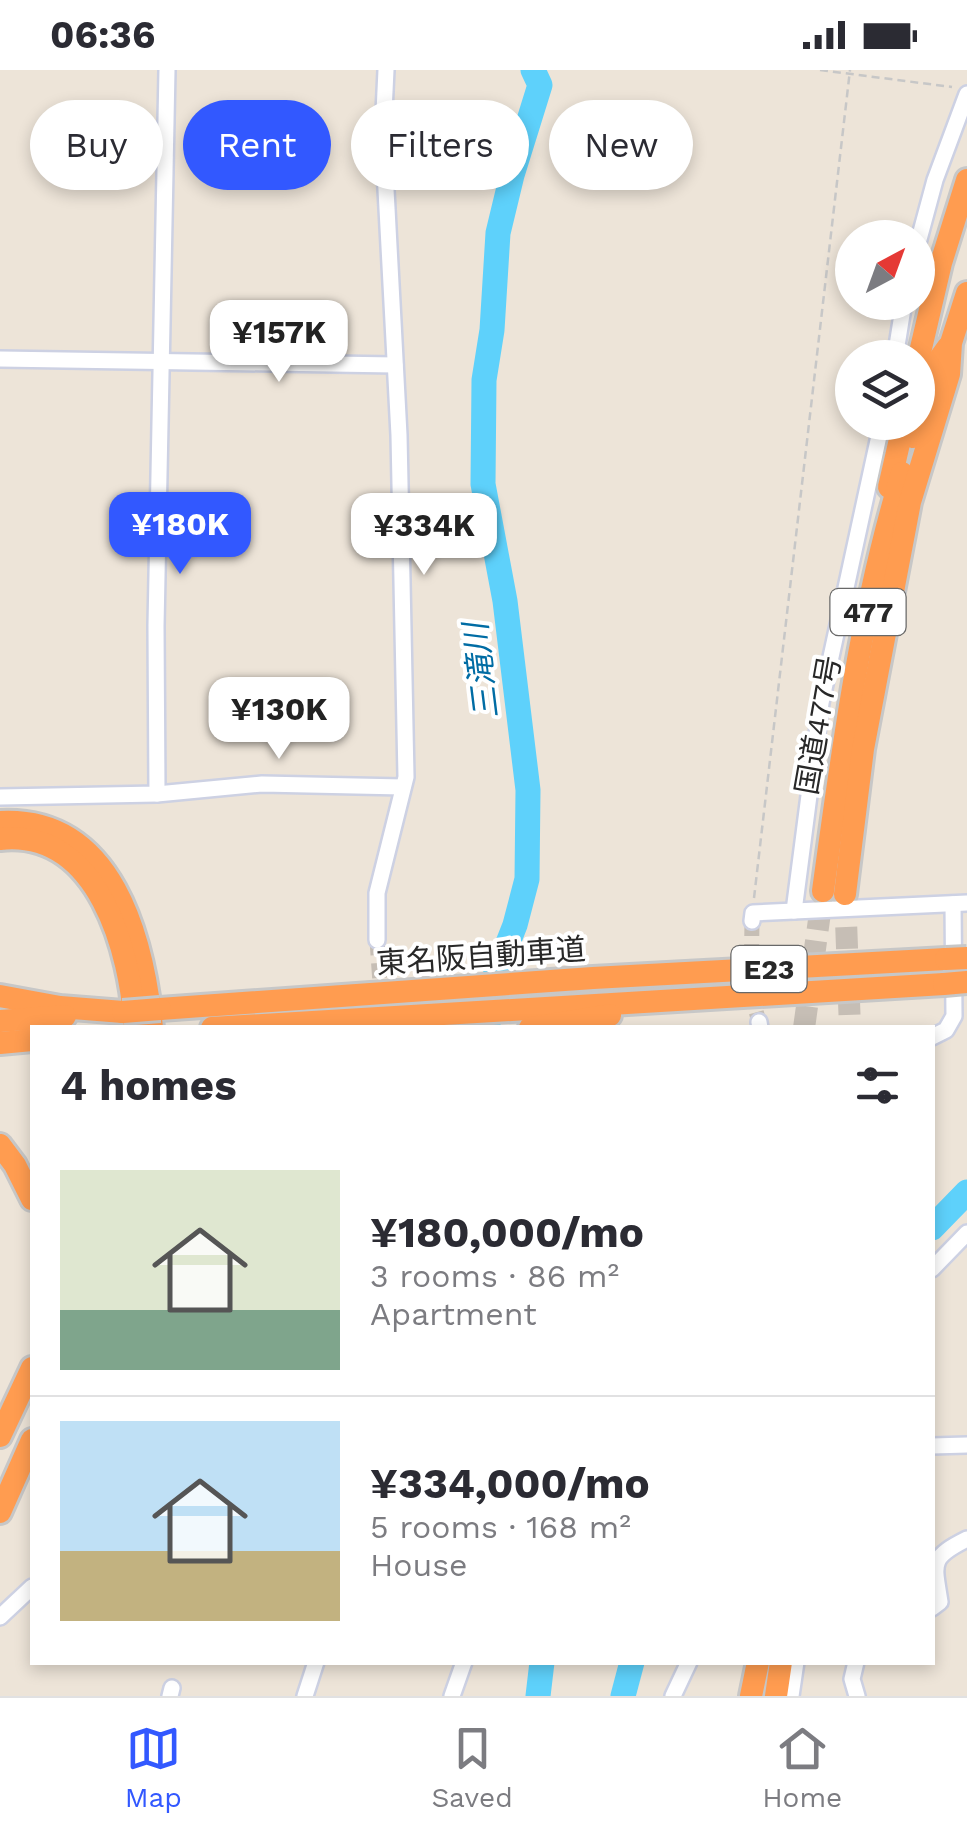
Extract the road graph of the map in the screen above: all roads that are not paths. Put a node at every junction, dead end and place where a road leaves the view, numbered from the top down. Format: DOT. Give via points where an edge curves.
graph roads {
  1 [pos="167,70"];
  2 [pos="386,70"];
  3 [pos="967,91"];
  4 [pos="967,180"];
  5 [pos="924,220"];
  6 [pos="967,292"];
  7 [pos="923,340"];
  8 [pos="959,350"];
  9 [pos="0,359"];
  10 [pos="164,360"];
  11 [pos="395,365"];
  12 [pos="878,440"];
  13 [pos="900,440"];
  14 [pos="876,569"];
  15 [pos="403,787"];
  16 [pos="157,794"];
  17 [pos="0,797"];
  18 [pos="0,822"];
  19 [pos="0,839"];
  20 [pos="960,904"];
  21 [pos="794,911"];
  22 [pos="753,917"];
  23 [pos="377,940"];
  24 [pos="956,959"];
  25 [pos="956,983"];
  26 [pos="0,996"];
  27 [pos="592,1010"];
  28 [pos="156,1018"];
  29 [pos="129,1020"];
  30 [pos="0,1021"];
  31 [pos="255,1025"];
  32 [pos="540,1025"];
  33 [pos="935,1036"];
  34 [pos="30,1040"];
  35 [pos="0,1042"];
  36 [pos="0,1145"];
  37 [pos="30,1195"];
  38 [pos="967,1234"];
  39 [pos="961,1247"];
  40 [pos="935,1263"];
  41 [pos="30,1352"];
  42 [pos="30,1372"];
  43 [pos="13,1406"];
  44 [pos="0,1436"];
  45 [pos="30,1444"];
  46 [pos="967,1445"];
  47 [pos="935,1446"];
  48 [pos="0,1512"];
  49 [pos="967,1539"];
  50 [pos="935,1563"];
  51 [pos="935,1570"];
  52 [pos="30,1589"];
  53 [pos="935,1606"];
  54 [pos="0,1617"];
  55 [pos="315,1665"];
  56 [pos="463,1665"];
  57 [pos="688,1665"];
  58 [pos="757,1665"];
  59 [pos="781,1665"];
  60 [pos="796,1665"];
  61 [pos="855,1665"];
  62 [pos="305,1696"];
  63 [pos="452,1696"];
  64 [pos="673,1696"];
  65 [pos="752,1696"];
  66 [pos="776,1696"];
  67 [pos="791,1696"];
  68 [pos="857,1696"];
  1 -- 10 [label="street"];
  2 -- 11 [label="street"];
  3 -- 5 [label="street"];
  4 -- 7 [label="highway"];
  6 -- 8 [label="highway, 国道477号 / 477"];
  8 -- 14 [label="highway, 国道477号 / 477" via="935,365"];
  8 -- 14 [label="highway, 国道477号 / 477" via="910,502 834,893 842,750"];
  9 -- 10 [label="street"];
  10 -- 11 [label="street"];
  10 -- 16 [label="street"];
  11 -- 15 [label="street"];
  12 -- 21 [label="street" via="821,703"];
  13 -- 14 [label="highway, 477" via="876,541"];
  15 -- 16 [label="street" via="262,784"];
  15 -- 23 [label="street" via="377,893"];
  16 -- 17 [label="street"];
  18 -- 28 [label="highway" via="51,830 102,868 133,927"];
  19 -- 29 [label="highway" via="44,845 91,882 121,944"];
  20 -- 21 [label="street"];
  20 -- 33 [label="street" via="954,1016"];
  21 -- 22 [label="street"];
  24 -- 28 [label="highway, 東名阪自動車道 / E23" via="464,986"];
  25 -- 27 [label="highway, 東名阪自動車道 / E23"];
  26 -- 29 [label="highway"];
  27 -- 31 [label="highway, 東名阪自動車道" via="468,1010"];
  27 -- 32 [label="highway"];
  28 -- 29 [label="highway, 東名阪自動車道, bridge"];
  29 -- 30 [label="highway, 東名阪自動車道"];
  34 -- 35 [label="highway"];
  36 -- 37 [label="highway"];
  38 -- 39 [label="street"];
  39 -- 40 [label="street"];
  41 -- 43 [label="highway"];
  42 -- 43 [label="highway"];
  43 -- 44 [label="highway"];
  45 -- 48 [label="highway"];
  46 -- 47 [label="street"];
  49 -- 50 [label="street"];
  51 -- 53 [label="street" via="940,1602"];
  52 -- 54 [label="street"];
  55 -- 62 [label="street"];
  56 -- 63 [label="street"];
  57 -- 64 [label="street"];
  58 -- 65 [label="highway"];
  59 -- 66 [label="highway"];
  60 -- 67 [label="street"];
  61 -- 68 [label="street"];
}
